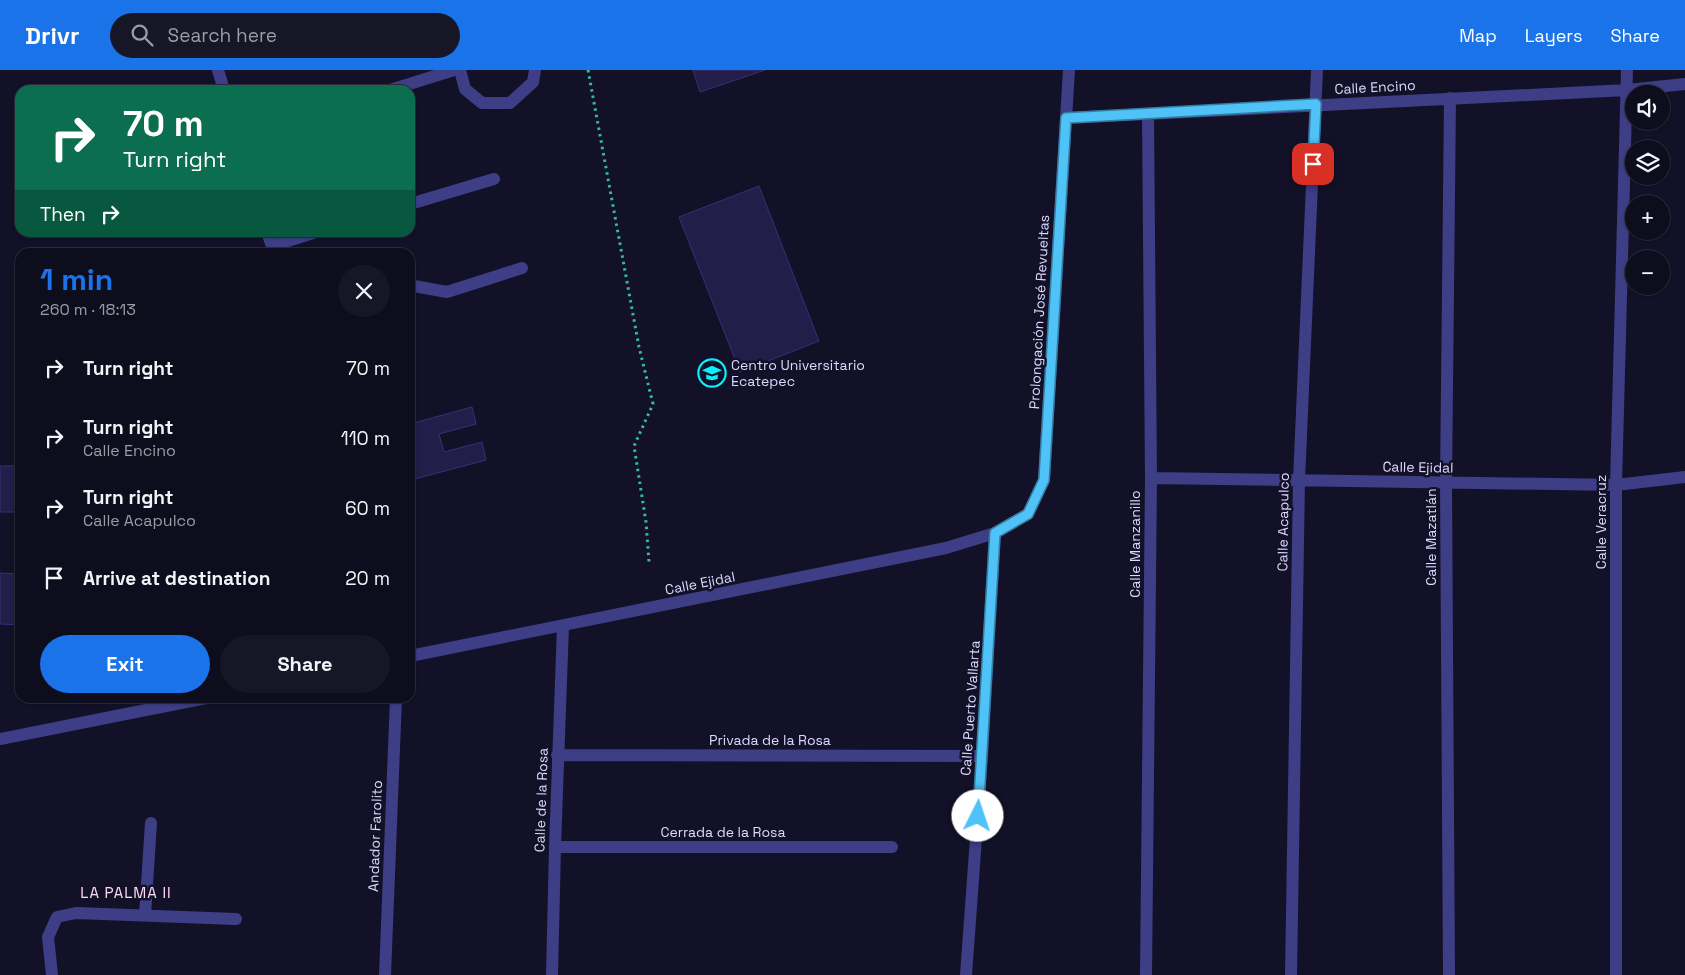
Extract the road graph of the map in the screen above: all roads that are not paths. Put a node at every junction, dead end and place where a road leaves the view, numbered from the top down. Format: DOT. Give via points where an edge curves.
graph roads {
  1 [pos="218,70"];
  2 [pos="454,70"];
  3 [pos="460,70"];
  4 [pos="535,70"];
  5 [pos="1069,70"];
  6 [pos="1317,70"];
  7 [pos="1627,70"];
  8 [pos="1685,84"];
  9 [pos="222,85"];
  10 [pos="406,85"];
  11 [pos="1627,85"];
  12 [pos="1670,86"];
  13 [pos="1625,90"];
  14 [pos="1450,98"];
  15 [pos="1316,104"];
  16 [pos="1148,114"];
  17 [pos="1066,118"];
  18 [pos="1626,130"];
  19 [pos="494,178"];
  20 [pos="415,202"];
  21 [pos="303,237"];
  22 [pos="276,248"];
  23 [pos="522,268"];
  24 [pos="415,286"];
  25 [pos="1685,477"];
  26 [pos="1151,478"];
  27 [pos="1298,480"];
  28 [pos="1446,483"];
  29 [pos="1616,485"];
  30 [pos="995,533"];
  31 [pos="563,626"];
  32 [pos="415,655"];
  33 [pos="181,703"];
  34 [pos="396,703"];
  35 [pos="0,739"];
  36 [pos="557,755"];
  37 [pos="982,756"];
  38 [pos="151,824"];
  39 [pos="554,846"];
  40 [pos="892,847"];
  41 [pos="145,915"];
  42 [pos="236,919"];
  43 [pos="52,975"];
  44 [pos="384,975"];
  45 [pos="552,975"];
  46 [pos="966,975"];
  47 [pos="1146,975"];
  48 [pos="1291,975"];
  49 [pos="1449,975"];
  50 [pos="1616,975"];
  1 -- 9 [label="street"];
  2 -- 10 [label="street"];
  3 -- 4 [label="street" via="465,89 482,103 510,103 533,82"];
  5 -- 17 [label="street, Prolongación José Revueltas"];
  6 -- 15 [label="street, Calle Acapulco"];
  7 -- 11 [label="street, Calle Veracruz"];
  8 -- 12 [label="street, Calle Encino"];
  13 -- 14 [label="street, Calle Encino"];
  14 -- 15 [label="street, Calle Encino"];
  14 -- 28 [label="street, Calle Mazatlán"];
  15 -- 16 [label="street, Calle Encino"];
  15 -- 27 [label="street, Calle Acapulco"];
  16 -- 17 [label="street, Calle Encino"];
  16 -- 26 [label="street, Calle Manzanillo"];
  17 -- 30 [label="street, Prolongación José Revueltas" via="1044,480 1028,514"];
  18 -- 29 [label="street, Calle Veracruz"];
  19 -- 20 [label="street"];
  21 -- 22 [label="street"];
  23 -- 24 [label="street" via="447,292"];
  25 -- 29 [label="street, Calle Ejidal"];
  26 -- 27 [label="street, Calle Ejidal"];
  26 -- 47 [label="street, Calle Manzanillo"];
  27 -- 28 [label="street, Calle Ejidal"];
  27 -- 48 [label="street, Calle Acapulco"];
  28 -- 29 [label="street, Calle Ejidal"];
  28 -- 49 [label="street, Calle Mazatlán"];
  29 -- 50 [label="street, Calle Veracruz"];
  30 -- 31 [label="street, Calle Ejidal" via="946,548"];
  30 -- 37 [label="street, Calle Puerto Vallarta"];
  31 -- 32 [label="street, Calle Ejidal"];
  31 -- 36 [label="street, Calle de la Rosa"];
  33 -- 35 [label="street"];
  34 -- 44 [label="street, Andador Farolito"];
  36 -- 37 [label="street, Privada de la Rosa"];
  36 -- 39 [label="street, Calle de la Rosa"];
  37 -- 46 [label="street, Calle Puerto Vallarta"];
  38 -- 41 [label="street"];
  39 -- 40 [label="street, Cerrada de la Rosa"];
  39 -- 45 [label="street, Calle de la Rosa"];
  41 -- 42 [label="street"];
  41 -- 43 [label="street" via="76,913 57,917 48,937"];
}
